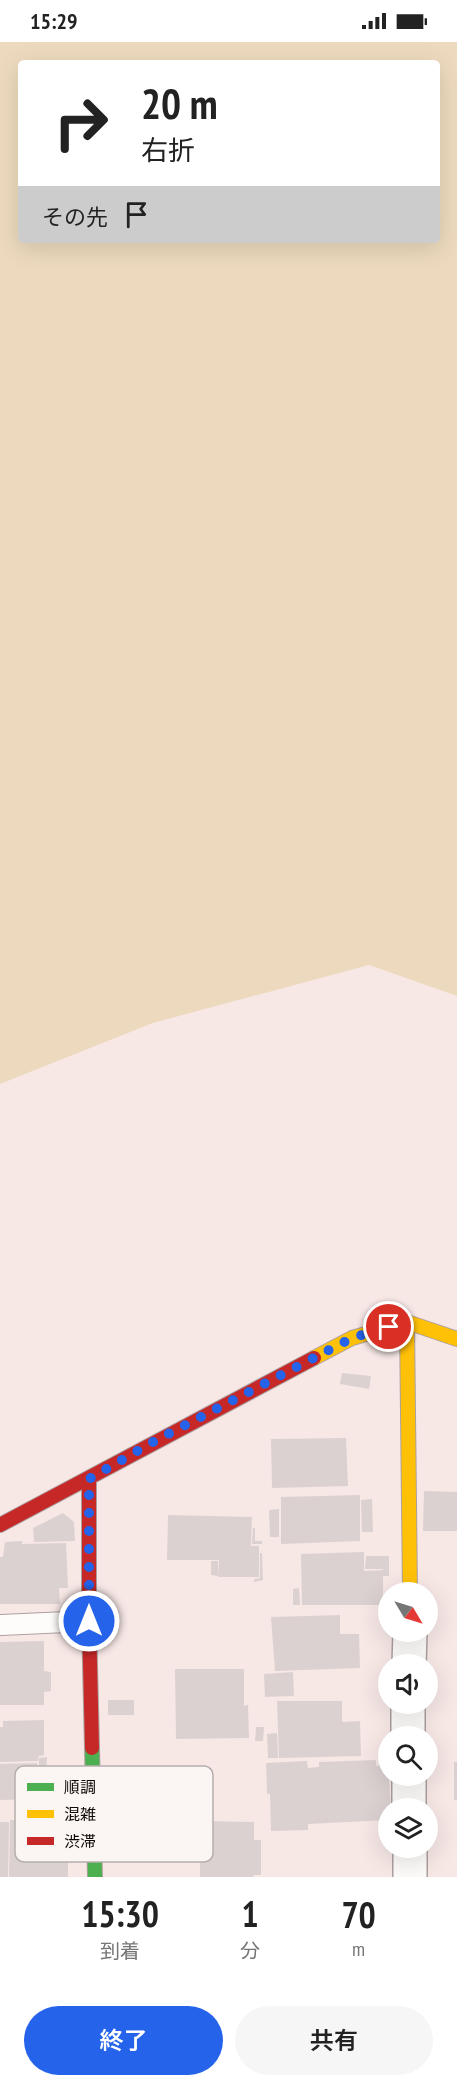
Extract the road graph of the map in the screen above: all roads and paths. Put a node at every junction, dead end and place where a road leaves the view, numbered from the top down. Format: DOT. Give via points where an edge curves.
graph roads {
  1 [pos="407,1322"];
  2 [pos="457,1339"];
  3 [pos="89,1479"];
  4 [pos="0,1525"];
  5 [pos="410,1582"];
  6 [pos="89,1621"];
  7 [pos="1,1625"];
  8 [pos="92,1766"];
  9 [pos="410,1858"];
  10 [pos="95,1862"];
  11 [pos="95,1877"];
  12 [pos="410,1877"];
  1 -- 2 [label="street"];
  1 -- 3 [label="street" via="352,1338"];
  1 -- 5 [label="street"];
  3 -- 4 [label="street"];
  3 -- 6 [label="street"];
  6 -- 7 [label="lane"];
  6 -- 8 [label="street"];
  9 -- 12 [label="street"];
  10 -- 11 [label="street"];
}
